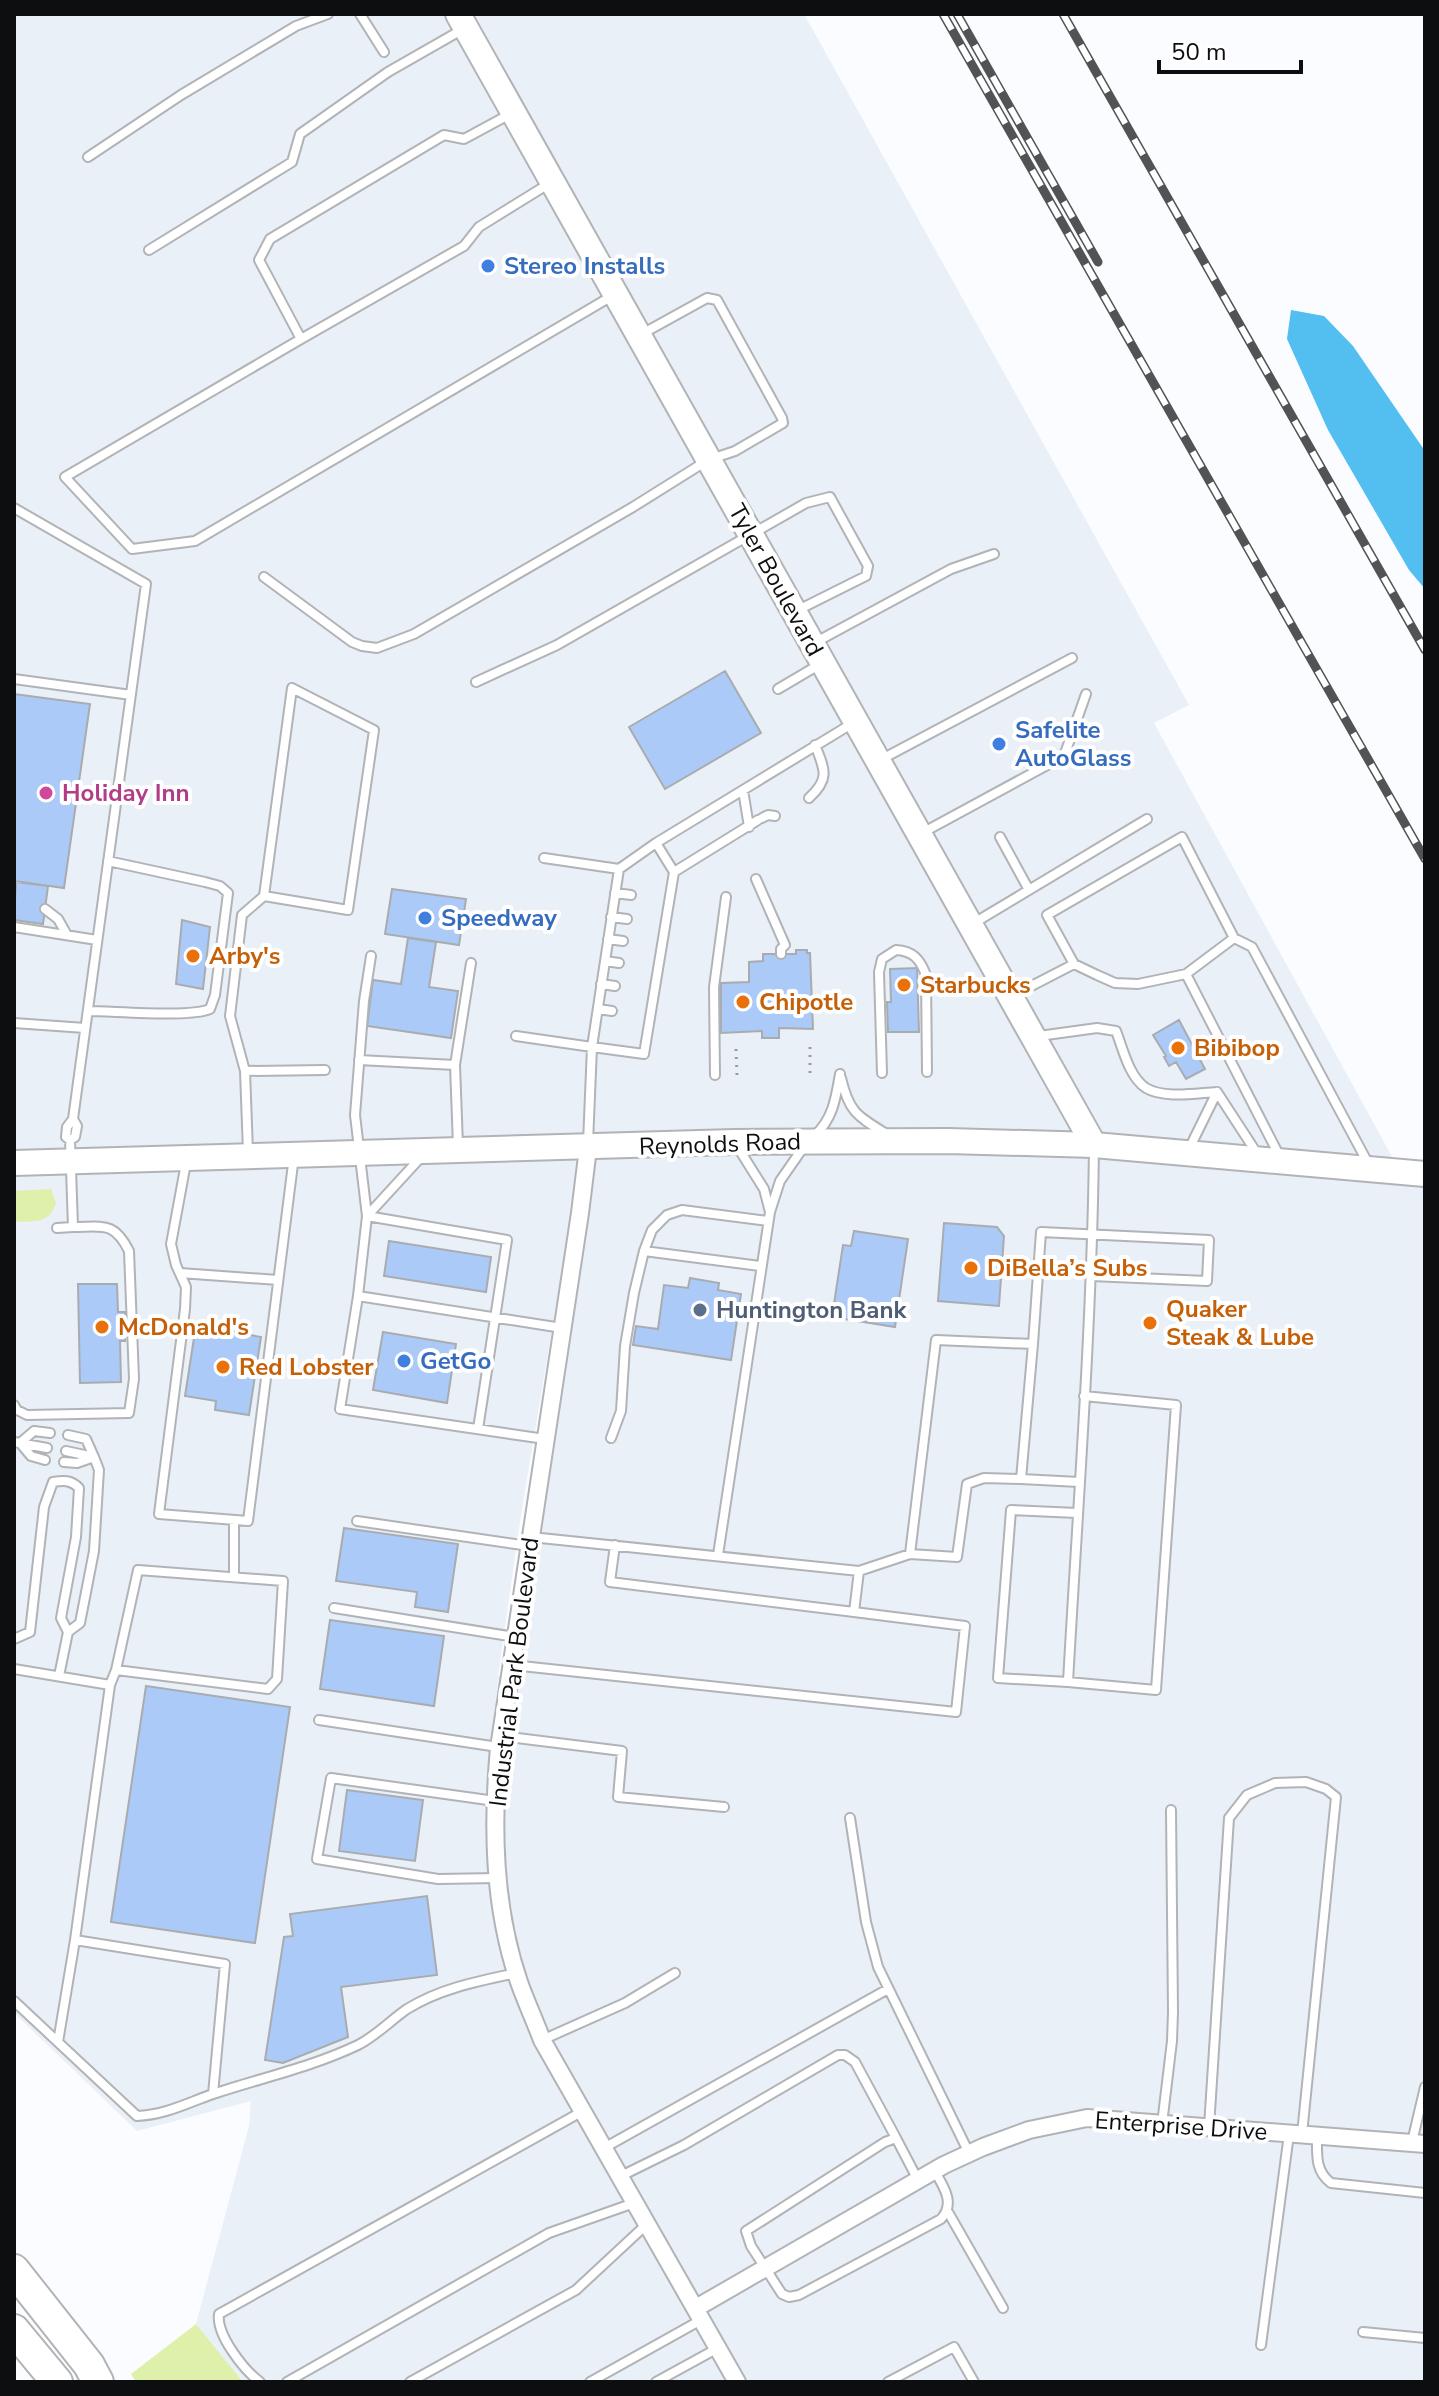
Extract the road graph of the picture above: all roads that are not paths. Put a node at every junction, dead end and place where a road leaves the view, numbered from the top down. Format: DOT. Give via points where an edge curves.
graph roads {
  1 [pos="328,14"];
  2 [pos="360,14"];
  3 [pos="462,21"];
  4 [pos="384,52"];
  5 [pos="513,112"];
  6 [pos="88,157"];
  7 [pos="552,182"];
  8 [pos="149,250"];
  9 [pos="615,295"];
  10 [pos="639,336"];
  11 [pos="301,339"];
  12 [pos="708,460"];
  13 [pos="14,508"];
  14 [pos="751,536"];
  15 [pos="994,554"];
  16 [pos="264,577"];
  17 [pos="794,612"];
  18 [pos="817,654"];
  19 [pos="1072,658"];
  20 [pos="14,679"];
  21 [pos="476,682"];
  22 [pos="778,689"];
  23 [pos="1086,694"];
  24 [pos="131,695"];
  25 [pos="855,721"];
  26 [pos="815,745"];
  27 [pos="878,761"];
  28 [pos="743,790"];
  29 [pos="809,798"];
  30 [pos="775,816"];
  31 [pos="1147,819"];
  32 [pos="749,827"];
  33 [pos="919,835"];
  34 [pos="1000,837"];
  35 [pos="656,843"];
  36 [pos="544,858"];
  37 [pos="108,861"];
  38 [pos="619,869"];
  39 [pos="674,872"];
  40 [pos="756,879"];
  41 [pos="1029,890"];
  42 [pos="615,893"];
  43 [pos="631,895"];
  44 [pos="264,896"];
  45 [pos="726,897"];
  46 [pos="657,900"];
  47 [pos="669,901"];
  48 [pos="45,909"];
  49 [pos="611,917"];
  50 [pos="627,919"];
  51 [pos="970,925"];
  52 [pos="14,927"];
  53 [pos="67,935"];
  54 [pos="1234,938"];
  55 [pos="608,939"];
  56 [pos="97,940"];
  57 [pos="623,941"];
  58 [pos="781,954"];
  59 [pos="371,956"];
  60 [pos="605,961"];
  61 [pos="471,963"];
  62 [pos="619,963"];
  63 [pos="1074,964"];
  64 [pos="1186,974"];
  65 [pos="601,984"];
  66 [pos="615,986"];
  67 [pos="1010,997"];
  68 [pos="598,1009"];
  69 [pos="88,1011"];
  70 [pos="612,1011"];
  71 [pos="638,1015"];
  72 [pos="650,1017"];
  73 [pos="14,1023"];
  74 [pos="85,1028"];
  75 [pos="516,1036"];
  76 [pos="1033,1037"];
  77 [pos="592,1047"];
  78 [pos="359,1060"];
  79 [pos="455,1065"];
  80 [pos="325,1070"];
  81 [pos="245,1071"];
  82 [pos="927,1072"];
  83 [pos="882,1073"];
  84 [pos="715,1075"];
  85 [pos="1217,1092"];
  86 [pos="808,1141"];
  87 [pos="734,1142"];
  88 [pos="900,1142"];
  89 [pos="1094,1145"];
  90 [pos="588,1148"];
  91 [pos="458,1150"];
  92 [pos="70,1151"];
  93 [pos="426,1151"];
  94 [pos="361,1153"];
  95 [pos="1186,1154"];
  96 [pos="294,1155"];
  97 [pos="248,1156"];
  98 [pos="187,1158"];
  99 [pos="1272,1161"];
  100 [pos="14,1163"];
  101 [pos="1371,1169"];
  102 [pos="1425,1174"];
  103 [pos="367,1216"];
  104 [pos="769,1217"];
  105 [pos="73,1227"];
  106 [pos="57,1228"];
  107 [pos="1093,1234"];
  108 [pos="644,1251"];
  109 [pos="760,1266"];
  110 [pos="180,1273"];
  111 [pos="1091,1276"];
  112 [pos="278,1280"];
  113 [pos="358,1296"];
  114 [pos="494,1317"];
  115 [pos="563,1328"];
  116 [pos="1033,1344"];
  117 [pos="1084,1396"];
  118 [pos="14,1405"];
  119 [pos="478,1429"];
  120 [pos="50,1433"];
  121 [pos="68,1435"];
  122 [pos="611,1438"];
  123 [pos="546,1440"];
  124 [pos="17,1442"];
  125 [pos="47,1448"];
  126 [pos="66,1451"];
  127 [pos="94,1457"];
  128 [pos="45,1460"];
  129 [pos="64,1462"];
  130 [pos="1021,1479"];
  131 [pos="1079,1482"];
  132 [pos="1077,1513"];
  133 [pos="234,1520"];
  134 [pos="357,1521"];
  135 [pos="531,1541"];
  136 [pos="615,1545"];
  137 [pos="910,1554"];
  138 [pos="718,1555"];
  139 [pos="859,1571"];
  140 [pos="234,1577"];
  141 [pos="334,1608"];
  142 [pos="854,1612"];
  143 [pos="68,1632"];
  144 [pos="516,1638"];
  145 [pos="14,1639"];
  146 [pos="512,1665"];
  147 [pos="14,1669"];
  148 [pos="116,1670"];
  149 [pos="59,1676"];
  150 [pos="1068,1682"];
  151 [pos="110,1685"];
  152 [pos="319,1720"];
  153 [pos="500,1742"];
  154 [pos="495,1801"];
  155 [pos="724,1807"];
  156 [pos="1171,1810"];
  157 [pos="850,1818"];
  158 [pos="498,1878"];
  159 [pos="75,1940"];
  160 [pos="517,1973"];
  161 [pos="675,1973"];
  162 [pos="888,1989"];
  163 [pos="14,2001"];
  164 [pos="542,2040"];
  165 [pos="58,2042"];
  166 [pos="1425,2087"];
  167 [pos="213,2094"];
  168 [pos="583,2111"];
  169 [pos="1162,2124"];
  170 [pos="1209,2127"];
  171 [pos="1303,2135"];
  172 [pos="896,2138"];
  173 [pos="1418,2144"];
  174 [pos="604,2148"];
  175 [pos="969,2153"];
  176 [pos="934,2170"];
  177 [pos="621,2176"];
  178 [pos="918,2180"];
  179 [pos="1425,2193"];
  180 [pos="635,2202"];
  181 [pos="948,2212"];
  182 [pos="647,2223"];
  183 [pos="765,2268"];
  184 [pos="14,2270"];
  185 [pos="1003,2308"];
  186 [pos="699,2314"];
  187 [pos="14,2330"];
  188 [pos="1363,2332"];
  189 [pos="1425,2338"];
  190 [pos="1261,2345"];
  191 [pos="718,2348"];
  192 [pos="57,2382"];
  193 [pos="98,2382"];
  194 [pos="260,2382"];
  195 [pos="287,2382"];
  196 [pos="410,2382"];
  197 [pos="590,2382"];
  198 [pos="656,2382"];
  199 [pos="737,2382"];
  200 [pos="888,2382"];
  201 [pos="974,2382"];
  1 -- 6 [label="lane" via="296,26"];
  2 -- 4 [label="lane"];
  3 -- 5 [label="main road, Tyler Boulevard"];
  3 -- 8 [label="lane" via="300,134 292,162"];
  5 -- 7 [label="main road, Tyler Boulevard"];
  5 -- 11 [label="lane" via="464,139 444,135 270,239 259,260"];
  7 -- 9 [label="main road, Tyler Boulevard"];
  7 -- 11 [label="lane" via="479,227 464,246"];
  9 -- 10 [label="main road, Tyler Boulevard"];
  9 -- 11 [label="lane" via="195,541 132,549 65,477"];
  10 -- 12 [label="main road, Tyler Boulevard"];
  10 -- 12 [label="lane" via="707,298 717,300 783,423"];
  12 -- 14 [label="main road, Tyler Boulevard"];
  12 -- 16 [label="lane" via="414,634 377,648 352,642"];
  13 -- 24 [label="lane" via="146,584"];
  14 -- 17 [label="main road, Tyler Boulevard"];
  14 -- 17 [label="lane" via="806,503 830,497 868,566 866,576"];
  14 -- 21 [label="lane" via="557,645"];
  15 -- 18 [label="lane" via="951,569"];
  17 -- 18 [label="main road, Tyler Boulevard"];
  18 -- 22 [label="lane"];
  18 -- 25 [label="main road, Tyler Boulevard"];
  19 -- 27 [label="lane"];
  20 -- 24 [label="lane"];
  23 -- 33 [label="lane" via="1064,756"];
  24 -- 37 [label="lane"];
  25 -- 26 [label="lane"];
  25 -- 27 [label="main road, Tyler Boulevard"];
  26 -- 28 [label="lane"];
  26 -- 29 [label="lane" via="824,777"];
  27 -- 33 [label="main road, Tyler Boulevard"];
  28 -- 32 [label="lane"];
  28 -- 35 [label="lane"];
  30 -- 32 [label="lane"];
  31 -- 41 [label="lane"];
  32 -- 39 [label="lane"];
  33 -- 51 [label="main road, Tyler Boulevard"];
  34 -- 41 [label="lane"];
  35 -- 38 [label="lane"];
  35 -- 39 [label="lane"];
  36 -- 38 [label="lane"];
  37 -- 56 [label="lane"];
  37 -- 69 [label="lane" via="220,886 228,893 215,995 210,1009 203,1011"];
  38 -- 42 [label="lane"];
  39 -- 47 [label="lane"];
  40 -- 58 [label="lane" via="785,945"];
  41 -- 51 [label="lane"];
  42 -- 43 [label="lane"];
  42 -- 49 [label="lane"];
  44 -- 44 [label="lane" via="348,910 374,730 292,688"];
  44 -- 81 [label="lane" via="242,915 230,1016"];
  45 -- 84 [label="lane" via="714,987"];
  46 -- 47 [label="lane"];
  47 -- 72 [label="lane" via="660,925"];
  48 -- 53 [label="lane"];
  49 -- 50 [label="lane"];
  49 -- 55 [label="lane"];
  51 -- 67 [label="main road, Tyler Boulevard"];
  52 -- 53 [label="lane"];
  53 -- 56 [label="lane"];
  54 -- 63 [label="lane" via="1182,837 1047,915"];
  54 -- 64 [label="lane"];
  54 -- 101 [label="lane" via="1252,947"];
  55 -- 57 [label="lane"];
  55 -- 60 [label="lane"];
  56 -- 69 [label="lane"];
  59 -- 78 [label="lane"];
  60 -- 62 [label="lane"];
  60 -- 65 [label="lane"];
  61 -- 79 [label="lane"];
  63 -- 64 [label="lane" via="1115,983"];
  63 -- 67 [label="lane"];
  64 -- 99 [label="lane"];
  65 -- 66 [label="lane"];
  65 -- 68 [label="lane"];
  67 -- 76 [label="main road, Tyler Boulevard"];
  68 -- 70 [label="lane"];
  68 -- 77 [label="lane"];
  69 -- 74 [label="lane"];
  71 -- 72 [label="lane"];
  72 -- 77 [label="lane" via="644,1054"];
  73 -- 74 [label="lane"];
  74 -- 92 [label="lane"];
  75 -- 77 [label="lane"];
  76 -- 85 [label="lane" via="1097,1028 1116,1031 1132,1072 1146,1088 1172,1095"];
  76 -- 89 [label="main road, Tyler Boulevard"];
  77 -- 90 [label="lane"];
  78 -- 79 [label="lane"];
  78 -- 94 [label="lane" via="355,1115"];
  79 -- 91 [label="lane"];
  80 -- 81 [label="lane"];
  81 -- 97 [label="lane"];
  82 -- 83 [label="lane" via="926,975 915,956 896,950 882,959 879,972"];
  85 -- 95 [label="lane"];
  85 -- 99 [label="lane"];
  86 -- 87 [label="main road, Reynolds Road"];
  86 -- 88 [label="main road, Reynolds Road"];
  86 -- 88 [label="lane" via="830,1115 840,1074 851,1109"];
  86 -- 104 [label="lane" via="780,1181"];
  87 -- 90 [label="main road, Reynolds Road"];
  87 -- 104 [label="lane" via="764,1189"];
  88 -- 89 [label="main road, Reynolds Road"];
  89 -- 95 [label="main road, Reynolds Road"];
  89 -- 107 [label="lane"];
  90 -- 91 [label="main road, Reynolds Road"];
  90 -- 115 [label="street, Industrial Park Boulevard"];
  91 -- 93 [label="main road, Reynolds Road"];
  92 -- 98 [label="main road, Reynolds Road"];
  92 -- 100 [label="main road, Reynolds Road"];
  92 -- 105 [label="lane"];
  93 -- 94 [label="main road, Reynolds Road"];
  93 -- 103 [label="lane"];
  94 -- 96 [label="main road, Reynolds Road"];
  94 -- 103 [label="lane"];
  95 -- 99 [label="main road, Reynolds Road"];
  96 -- 97 [label="main road, Reynolds Road"];
  96 -- 112 [label="lane"];
  97 -- 98 [label="main road, Reynolds Road"];
  98 -- 110 [label="lane" via="171,1244"];
  99 -- 101 [label="main road, Reynolds Road"];
  101 -- 102 [label="main road, Reynolds Road"];
  103 -- 113 [label="lane"];
  103 -- 114 [label="lane" via="507,1240"];
  104 -- 108 [label="lane" via="682,1210 659,1221"];
  104 -- 109 [label="lane"];
  105 -- 106 [label="lane"];
  105 -- 118 [label="lane" via="120,1234 129,1251 134,1379 129,1413 27,1415"];
  107 -- 111 [label="lane"];
  107 -- 111 [label="lane" via="1209,1240 1207,1281"];
  107 -- 116 [label="lane" via="1041,1232"];
  108 -- 109 [label="lane"];
  108 -- 122 [label="lane" via="625,1346 621,1411"];
  109 -- 138 [label="lane"];
  110 -- 112 [label="lane"];
  110 -- 133 [label="lane" via="186,1287 185,1309 159,1514"];
  111 -- 117 [label="lane"];
  112 -- 133 [label="lane" via="248,1521"];
  113 -- 114 [label="lane"];
  113 -- 119 [label="lane" via="340,1409"];
  114 -- 115 [label="lane"];
  114 -- 119 [label="lane"];
  115 -- 123 [label="street, Industrial Park Boulevard"];
  116 -- 130 [label="lane"];
  116 -- 137 [label="lane" via="936,1340"];
  117 -- 131 [label="lane"];
  117 -- 150 [label="lane" via="1176,1405 1156,1690"];
  119 -- 123 [label="lane"];
  120 -- 124 [label="lane" via="34,1431"];
  121 -- 127 [label="lane" via="86,1439"];
  123 -- 135 [label="street, Industrial Park Boulevard"];
  124 -- 125 [label="lane"];
  124 -- 128 [label="lane" via="31,1456"];
  126 -- 127 [label="lane"];
  127 -- 129 [label="lane"];
  127 -- 143 [label="lane" via="99,1470 94,1551 80,1623"];
  130 -- 131 [label="lane"];
  130 -- 137 [label="lane" via="984,1478 967,1484 957,1557"];
  131 -- 132 [label="lane"];
  132 -- 150 [label="lane"];
  132 -- 150 [label="lane" via="1011,1510 998,1678"];
  133 -- 140 [label="lane"];
  134 -- 135 [label="lane"];
  135 -- 136 [label="lane"];
  135 -- 144 [label="street, Industrial Park Boulevard"];
  136 -- 138 [label="lane"];
  136 -- 142 [label="lane" via="610,1582"];
  137 -- 139 [label="lane"];
  138 -- 139 [label="lane"];
  139 -- 142 [label="lane"];
  140 -- 148 [label="lane" via="138,1570"];
  140 -- 148 [label="lane" via="283,1581 277,1679 268,1689"];
  141 -- 144 [label="lane"];
  142 -- 146 [label="lane" via="965,1626 956,1712"];
  143 -- 145 [label="lane" via="61,1618 79,1488 64,1480 53,1482 44,1507 30,1632"];
  143 -- 149 [label="lane"];
  144 -- 146 [label="street, Industrial Park Boulevard"];
  146 -- 153 [label="street, Industrial Park Boulevard"];
  147 -- 149 [label="lane"];
  148 -- 151 [label="lane"];
  149 -- 151 [label="lane"];
  151 -- 159 [label="lane"];
  152 -- 153 [label="lane"];
  153 -- 154 [label="street, Industrial Park Boulevard"];
  153 -- 155 [label="lane" via="622,1751 618,1797"];
  154 -- 158 [label="street, Industrial Park Boulevard"];
  154 -- 158 [label="lane" via="331,1778 317,1859 438,1879"];
  156 -- 169 [label="lane" via="1173,2012"];
  157 -- 162 [label="lane" via="866,1922"];
  158 -- 160 [label="street, Industrial Park Boulevard"];
  159 -- 165 [label="lane"];
  159 -- 167 [label="lane" via="225,1964"];
  160 -- 164 [label="street, Industrial Park Boulevard"];
  160 -- 167 [label="lane" via="431,1995 360,2044"];
  161 -- 164 [label="lane" via="625,2003"];
  162 -- 174 [label="lane"];
  162 -- 175 [label="lane"];
  163 -- 165 [label="lane"];
  164 -- 168 [label="street, Industrial Park Boulevard"];
  165 -- 167 [label="lane" via="137,2116 156,2116"];
  166 -- 173 [label="lane"];
  168 -- 174 [label="street, Industrial Park Boulevard"];
  168 -- 194 [label="lane" via="219,2314 220,2331"];
  169 -- 170 [label="street, Enterprise Drive"];
  169 -- 175 [label="street, Enterprise Drive" via="1087,2118 1029,2130"];
  170 -- 171 [label="street, Enterprise Drive"];
  170 -- 171 [label="lane" via="1229,1818 1247,1795 1275,1783 1306,1782 1336,1797"];
  171 -- 173 [label="street, Enterprise Drive"];
  171 -- 179 [label="lane" via="1331,2183"];
  171 -- 190 [label="lane"];
  172 -- 177 [label="lane" via="855,2062 838,2055"];
  172 -- 178 [label="lane"];
  172 -- 183 [label="lane" via="746,2231"];
  174 -- 177 [label="street, Industrial Park Boulevard"];
  175 -- 176 [label="street, Enterprise Drive"];
  176 -- 178 [label="street, Enterprise Drive"];
  176 -- 181 [label="lane" via="946,2190"];
  177 -- 180 [label="street, Industrial Park Boulevard"];
  178 -- 183 [label="street, Enterprise Drive"];
  180 -- 182 [label="street, Industrial Park Boulevard"];
  180 -- 195 [label="lane" via="549,2233"];
  181 -- 183 [label="lane" via="799,2295 782,2294"];
  181 -- 185 [label="lane"];
  182 -- 186 [label="street, Industrial Park Boulevard"];
  182 -- 196 [label="lane" via="576,2290"];
  183 -- 186 [label="street, Enterprise Drive"];
  184 -- 193 [label="highway"];
  186 -- 191 [label="street, Industrial Park Boulevard"];
  186 -- 197 [label="lane"];
  187 -- 192 [label="highway"];
  188 -- 189 [label="lane"];
  191 -- 198 [label="lane"];
  191 -- 199 [label="street, Industrial Park Boulevard"];
  200 -- 201 [label="lane" via="954,2347"];
}
